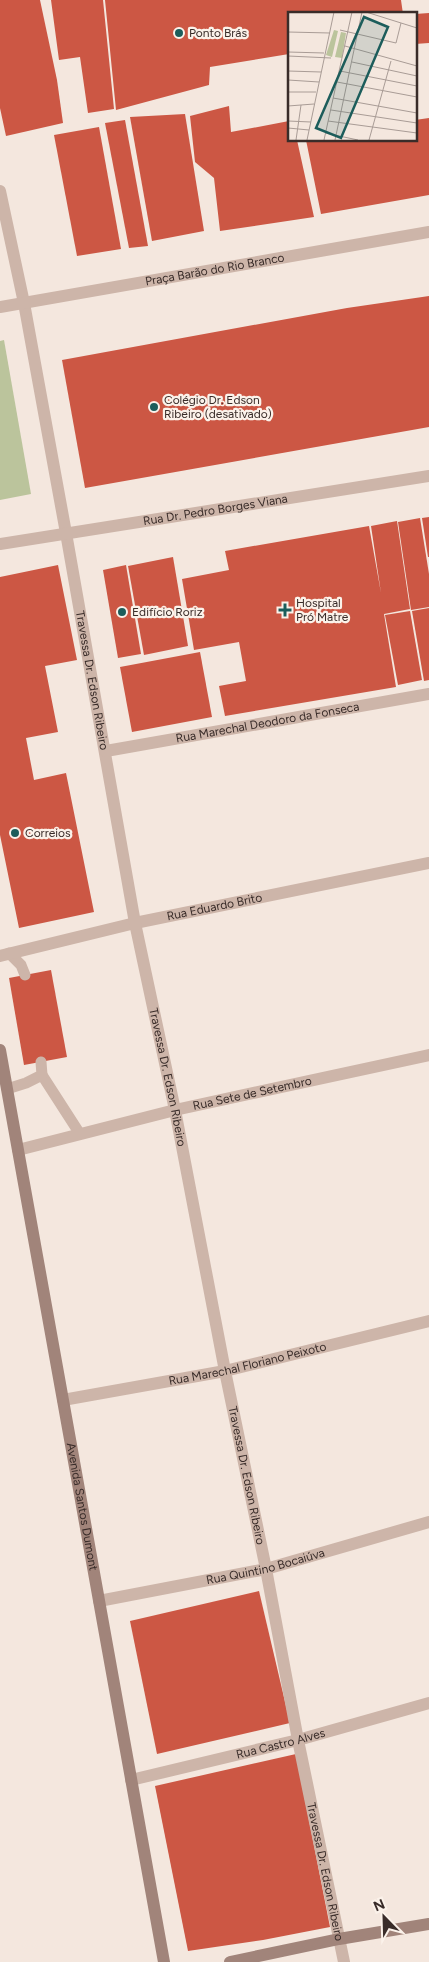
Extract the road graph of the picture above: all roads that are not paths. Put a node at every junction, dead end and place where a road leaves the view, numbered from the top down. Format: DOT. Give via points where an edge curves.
graph roads {
  1 [pos="0,190"];
  2 [pos="429,232"];
  3 [pos="24,303"];
  4 [pos="0,307"];
  5 [pos="429,476"];
  6 [pos="66,533"];
  7 [pos="0,544"];
  8 [pos="429,694"];
  9 [pos="106,751"];
  10 [pos="429,863"];
  11 [pos="135,923"];
  12 [pos="5,955"];
  13 [pos="25,975"];
  14 [pos="0,1050"];
  15 [pos="429,1055"];
  16 [pos="41,1062"];
  17 [pos="42,1075"];
  18 [pos="7,1089"];
  19 [pos="175,1110"];
  20 [pos="80,1134"];
  21 [pos="18,1150"];
  22 [pos="429,1321"];
  23 [pos="225,1371"];
  24 [pos="63,1400"];
  25 [pos="429,1522"];
  26 [pos="266,1568"];
  27 [pos="99,1601"];
  28 [pos="429,1703"];
  29 [pos="298,1740"];
  30 [pos="131,1780"];
  31 [pos="429,1924"];
  32 [pos="339,1938"];
  33 [pos="164,1962"];
  34 [pos="230,1962"];
  35 [pos="344,1962"];
  1 -- 3 [label="street, Travessa Dr. Edson Ribeiro"];
  2 -- 3 [label="street, Praça Barão do Rio Branco"];
  3 -- 4 [label="street, Praça Barão do Rio Branco"];
  3 -- 6 [label="street, Travessa Dr. Edson Ribeiro"];
  5 -- 6 [label="street, Rua Dr. Pedro Borges Viana"];
  6 -- 7 [label="street, Rua Dr. Pedro Borges Viana"];
  6 -- 9 [label="street, Travessa Dr. Edson Ribeiro"];
  8 -- 9 [label="street, Rua Marechal Deodoro da Fonseca"];
  9 -- 11 [label="street, Travessa Dr. Edson Ribeiro"];
  10 -- 11 [label="street, Rua Eduardo Brito"];
  11 -- 12 [label="street, Rua Eduardo Brito"];
  11 -- 19 [label="street, Travessa Dr. Edson Ribeiro"];
  12 -- 13 [label="lane" via="20,965"];
  14 -- 18 [label="main road, Avenida Santos Dumont"];
  15 -- 19 [label="street, Rua Sete de Setembro"];
  16 -- 17 [label="lane"];
  17 -- 18 [label="lane"];
  17 -- 20 [label="lane"];
  18 -- 21 [label="main road, Avenida Santos Dumont"];
  19 -- 20 [label="street, Rua Sete de Setembro"];
  19 -- 23 [label="street, Travessa Dr. Edson Ribeiro"];
  20 -- 21 [label="street, Rua Sete de Setembro"];
  21 -- 24 [label="main road, Avenida Santos Dumont"];
  22 -- 23 [label="street, Rua Marechal Floriano Peixoto"];
  23 -- 24 [label="street, Rua Marechal Floriano Peixoto"];
  23 -- 26 [label="street, Travessa Dr. Edson Ribeiro"];
  24 -- 27 [label="main road, Avenida Santos Dumont"];
  25 -- 26 [label="street, Rua Quintino Bocaiúva"];
  26 -- 27 [label="street, Rua Quintino Bocaiúva"];
  26 -- 29 [label="street, Travessa Dr. Edson Ribeiro"];
  27 -- 30 [label="main road, Avenida Santos Dumont"];
  28 -- 29 [label="street, Rua Castro Alves"];
  29 -- 30 [label="street, Rua Castro Alves"];
  29 -- 32 [label="street, Travessa Dr. Edson Ribeiro"];
  30 -- 33 [label="main road, Avenida Santos Dumont"];
  31 -- 32 [label="main road"];
  32 -- 34 [label="main road"];
  32 -- 35 [label="street, Travessa Dr. Edson Ribeiro"];
}
